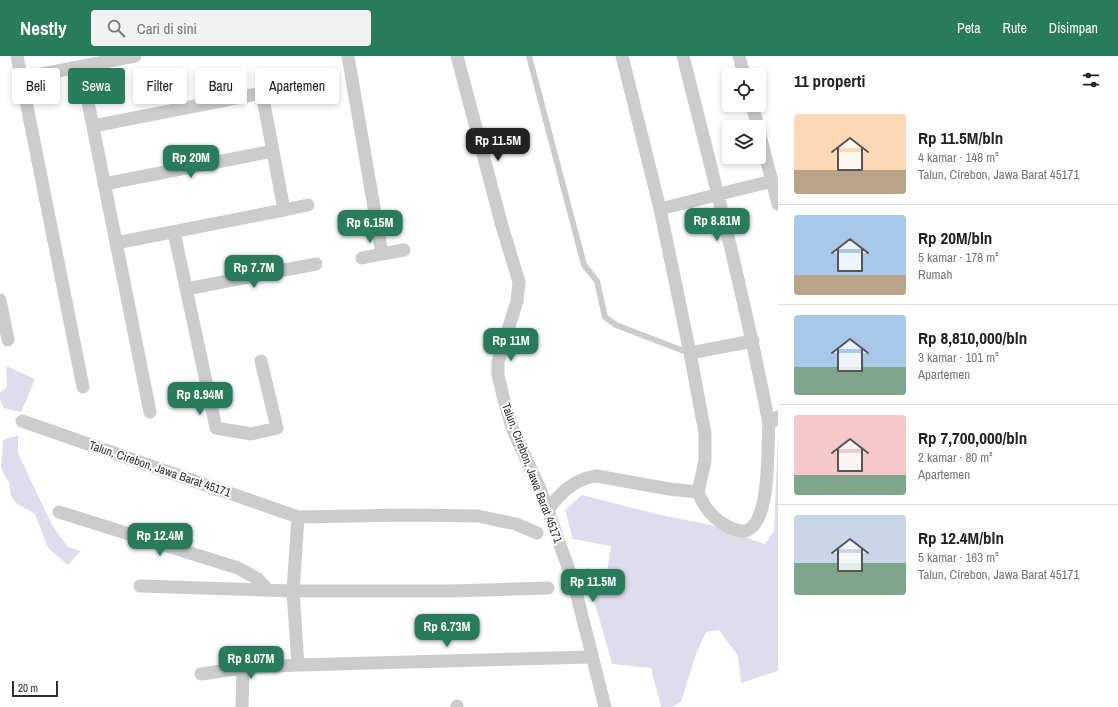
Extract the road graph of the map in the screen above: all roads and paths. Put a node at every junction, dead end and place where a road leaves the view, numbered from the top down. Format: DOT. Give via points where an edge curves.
graph roads {
  1 [pos="17,56"];
  2 [pos="135,56"];
  3 [pos="348,56"];
  4 [pos="457,56"];
  5 [pos="529,56"];
  6 [pos="622,56"];
  7 [pos="683,56"];
  8 [pos="739,56"];
  9 [pos="81,67"];
  10 [pos="19,68"];
  11 [pos="742,68"];
  12 [pos="60,71"];
  13 [pos="255,94"];
  14 [pos="26,104"];
  15 [pos="264,104"];
  16 [pos="93,126"];
  17 [pos="273,151"];
  18 [pos="766,158"];
  19 [pos="772,181"];
  20 [pos="104,184"];
  21 [pos="719,194"];
  22 [pos="778,204"];
  23 [pos="308,205"];
  24 [pos="660,209"];
  25 [pos="284,210"];
  26 [pos="174,232"];
  27 [pos="116,244"];
  28 [pos="404,250"];
  29 [pos="382,254"];
  30 [pos="362,258"];
  31 [pos="316,264"];
  32 [pos="186,290"];
  33 [pos="0,300"];
  34 [pos="8,340"];
  35 [pos="753,341"];
  36 [pos="690,354"];
  37 [pos="261,361"];
  38 [pos="83,387"];
  39 [pos="150,412"];
  40 [pos="773,420"];
  41 [pos="22,421"];
  42 [pos="698,492"];
  43 [pos="547,511"];
  44 [pos="59,512"];
  45 [pos="298,517"];
  46 [pos="537,533"];
  47 [pos="140,586"];
  48 [pos="548,588"];
  49 [pos="268,590"];
  50 [pos="293,591"];
  51 [pos="591,657"];
  52 [pos="298,665"];
  53 [pos="243,668"];
  54 [pos="201,674"];
  55 [pos="242,707"];
  56 [pos="604,707"];
  1 -- 10 [label="street"];
  2 -- 9 [label="street"];
  3 -- 29 [label="street"];
  4 -- 43 [label="street, Talun, Cirebon, Jawa Barat 45171" via="519,282 517,301 498,362 498,374 513,430 540,489"];
  5 -- 36 [label="lane" via="584,265 597,280 605,317 616,325"];
  6 -- 24 [label="street"];
  7 -- 21 [label="street"];
  8 -- 11 [label="street"];
  9 -- 12 [label="street"];
  9 -- 16 [label="street"];
  13 -- 16 [label="street"];
  14 -- 38 [label="street"];
  15 -- 17 [label="street"];
  16 -- 20 [label="street"];
  17 -- 20 [label="street"];
  17 -- 25 [label="street"];
  18 -- 19 [label="street"];
  19 -- 21 [label="street"];
  19 -- 22 [label="street"];
  20 -- 27 [label="street"];
  21 -- 24 [label="street"];
  21 -- 35 [label="street"];
  23 -- 25 [label="street"];
  24 -- 36 [label="street"];
  25 -- 26 [label="street"];
  26 -- 27 [label="street"];
  26 -- 32 [label="street"];
  27 -- 39 [label="street"];
  28 -- 29 [label="street"];
  29 -- 30 [label="street"];
  31 -- 32 [label="street"];
  32 -- 37 [label="street" via="216,428 251,434 277,428"];
  33 -- 34 [label="street"];
  35 -- 36 [label="street"];
  35 -- 40 [label="street"];
  36 -- 42 [label="street" via="705,433 705,461"];
  40 -- 42 [label="street" via="762,508 755,525 748,530 739,531 727,526 707,510"];
  41 -- 45 [label="street, Talun, Cirebon, Jawa Barat 45171"];
  42 -- 43 [label="street" via="597,476 586,477 564,491"];
  43 -- 51 [label="street, Talun, Cirebon, Jawa Barat 45171" via="581,605"];
  44 -- 49 [label="street" via="238,568 258,580"];
  45 -- 46 [label="street, Talun, Cirebon, Jawa Barat 45171" via="478,516 516,524"];
  45 -- 50 [label="street"];
  47 -- 49 [label="street"];
  48 -- 50 [label="street"];
  49 -- 50 [label="street"];
  50 -- 52 [label="street"];
  51 -- 52 [label="street"];
  51 -- 56 [label="street, Talun, Cirebon, Jawa Barat 45171"];
  52 -- 53 [label="street"];
  53 -- 54 [label="street"];
  53 -- 55 [label="street"];
}
